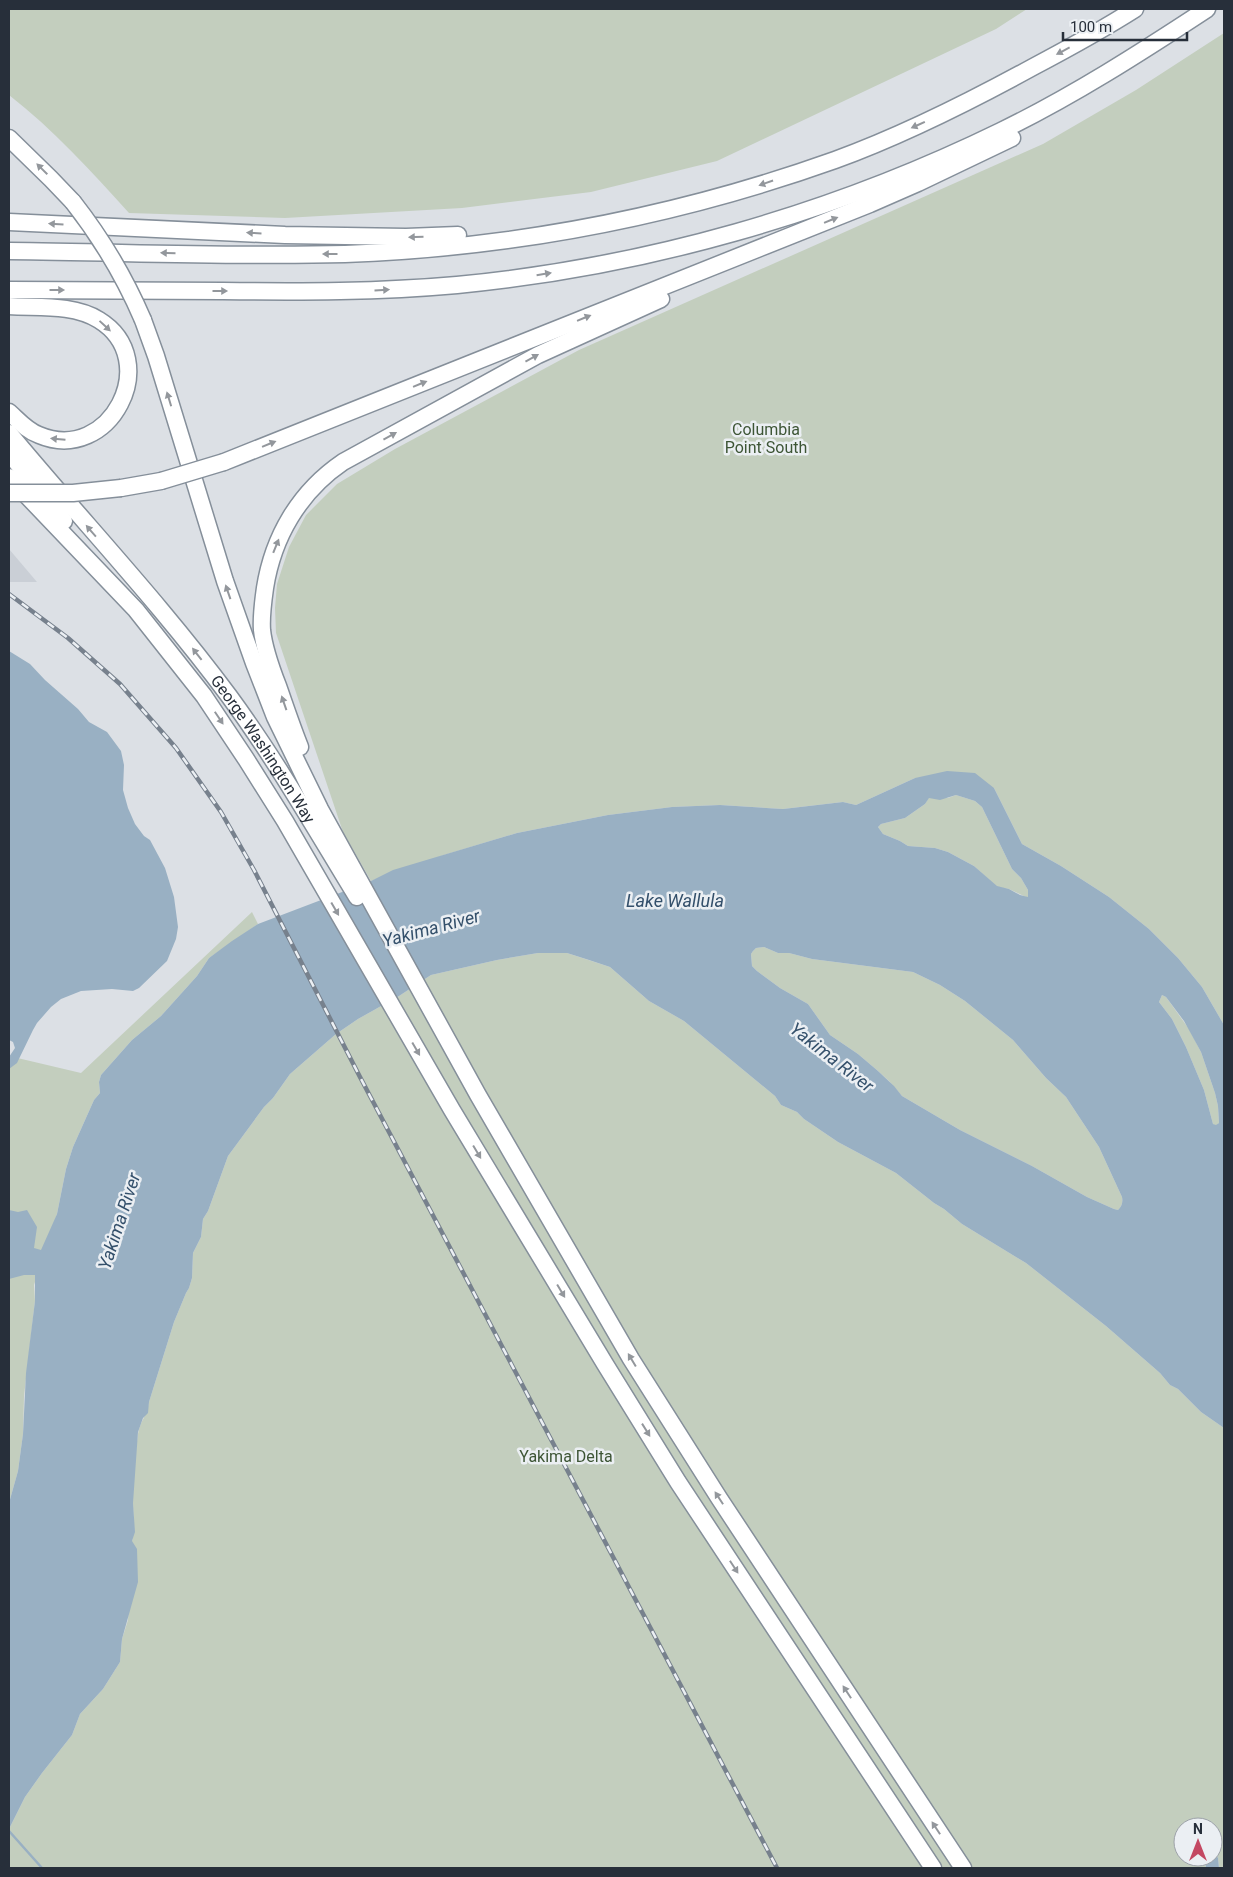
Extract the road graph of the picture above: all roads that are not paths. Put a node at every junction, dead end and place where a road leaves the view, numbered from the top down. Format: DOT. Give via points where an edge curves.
graph roads {
  1 [pos="1135,9"];
  2 [pos="1207,9"];
  3 [pos="1218,9"];
  4 [pos="9,138"];
  5 [pos="622,219"];
  6 [pos="9,222"];
  7 [pos="786,238"];
  8 [pos="9,251"];
  9 [pos="9,290"];
  10 [pos="9,306"];
  11 [pos="9,412"];
  12 [pos="9,433"];
  13 [pos="9,452"];
  14 [pos="9,478"];
  15 [pos="9,493"];
  16 [pos="136,610"];
  17 [pos="332,831"];
  18 [pos="336,851"];
  19 [pos="932,1868"];
  20 [pos="963,1868"];
  1 -- 5 [label="highway, one-way" via="999,86 890,138 754,187"];
  9 -- 2 [label="highway, one-way" via="340,292 456,285 589,267 700,242 836,201 1002,131 1112,70"];
  7 -- 3 [label="highway, one-way" via="918,183 1015,136 1134,66"];
  17 -- 4 [label="highway, one-way, bridge" via="282,732 254,663 225,582 143,320 109,252 73,202"];
  5 -- 6 [label="highway, one-way" via="406,237 285,235"];
  5 -- 8 [label="highway, one-way" via="479,244 345,254"];
  15 -- 7 [label="highway, one-way, bridge" via="73,493 120,488 161,481 224,462"];
  17 -- 7 [label="highway, one-way" via="268,660 262,630 262,608 271,558 299,504 319,481 343,462 538,354 749,261"];
  10 -- 11 [label="highway, one-way" via="82,312 99,320 120,344 128,371 119,408 103,426 80,438 52,439 38,435"];
  18 -- 12 [label="highway, George Washington Way, one-way" via="229,697 182,636"];
  13 -- 16 [label="highway"];
  14 -- 16 [label="highway"];
  16 -- 19 [label="highway, one-way" via="204,696 246,758 605,1364 678,1482"];
  17 -- 18 [label="highway"];
  20 -- 18 [label="highway, George Washington Way, one-way" via="631,1359"];
}
